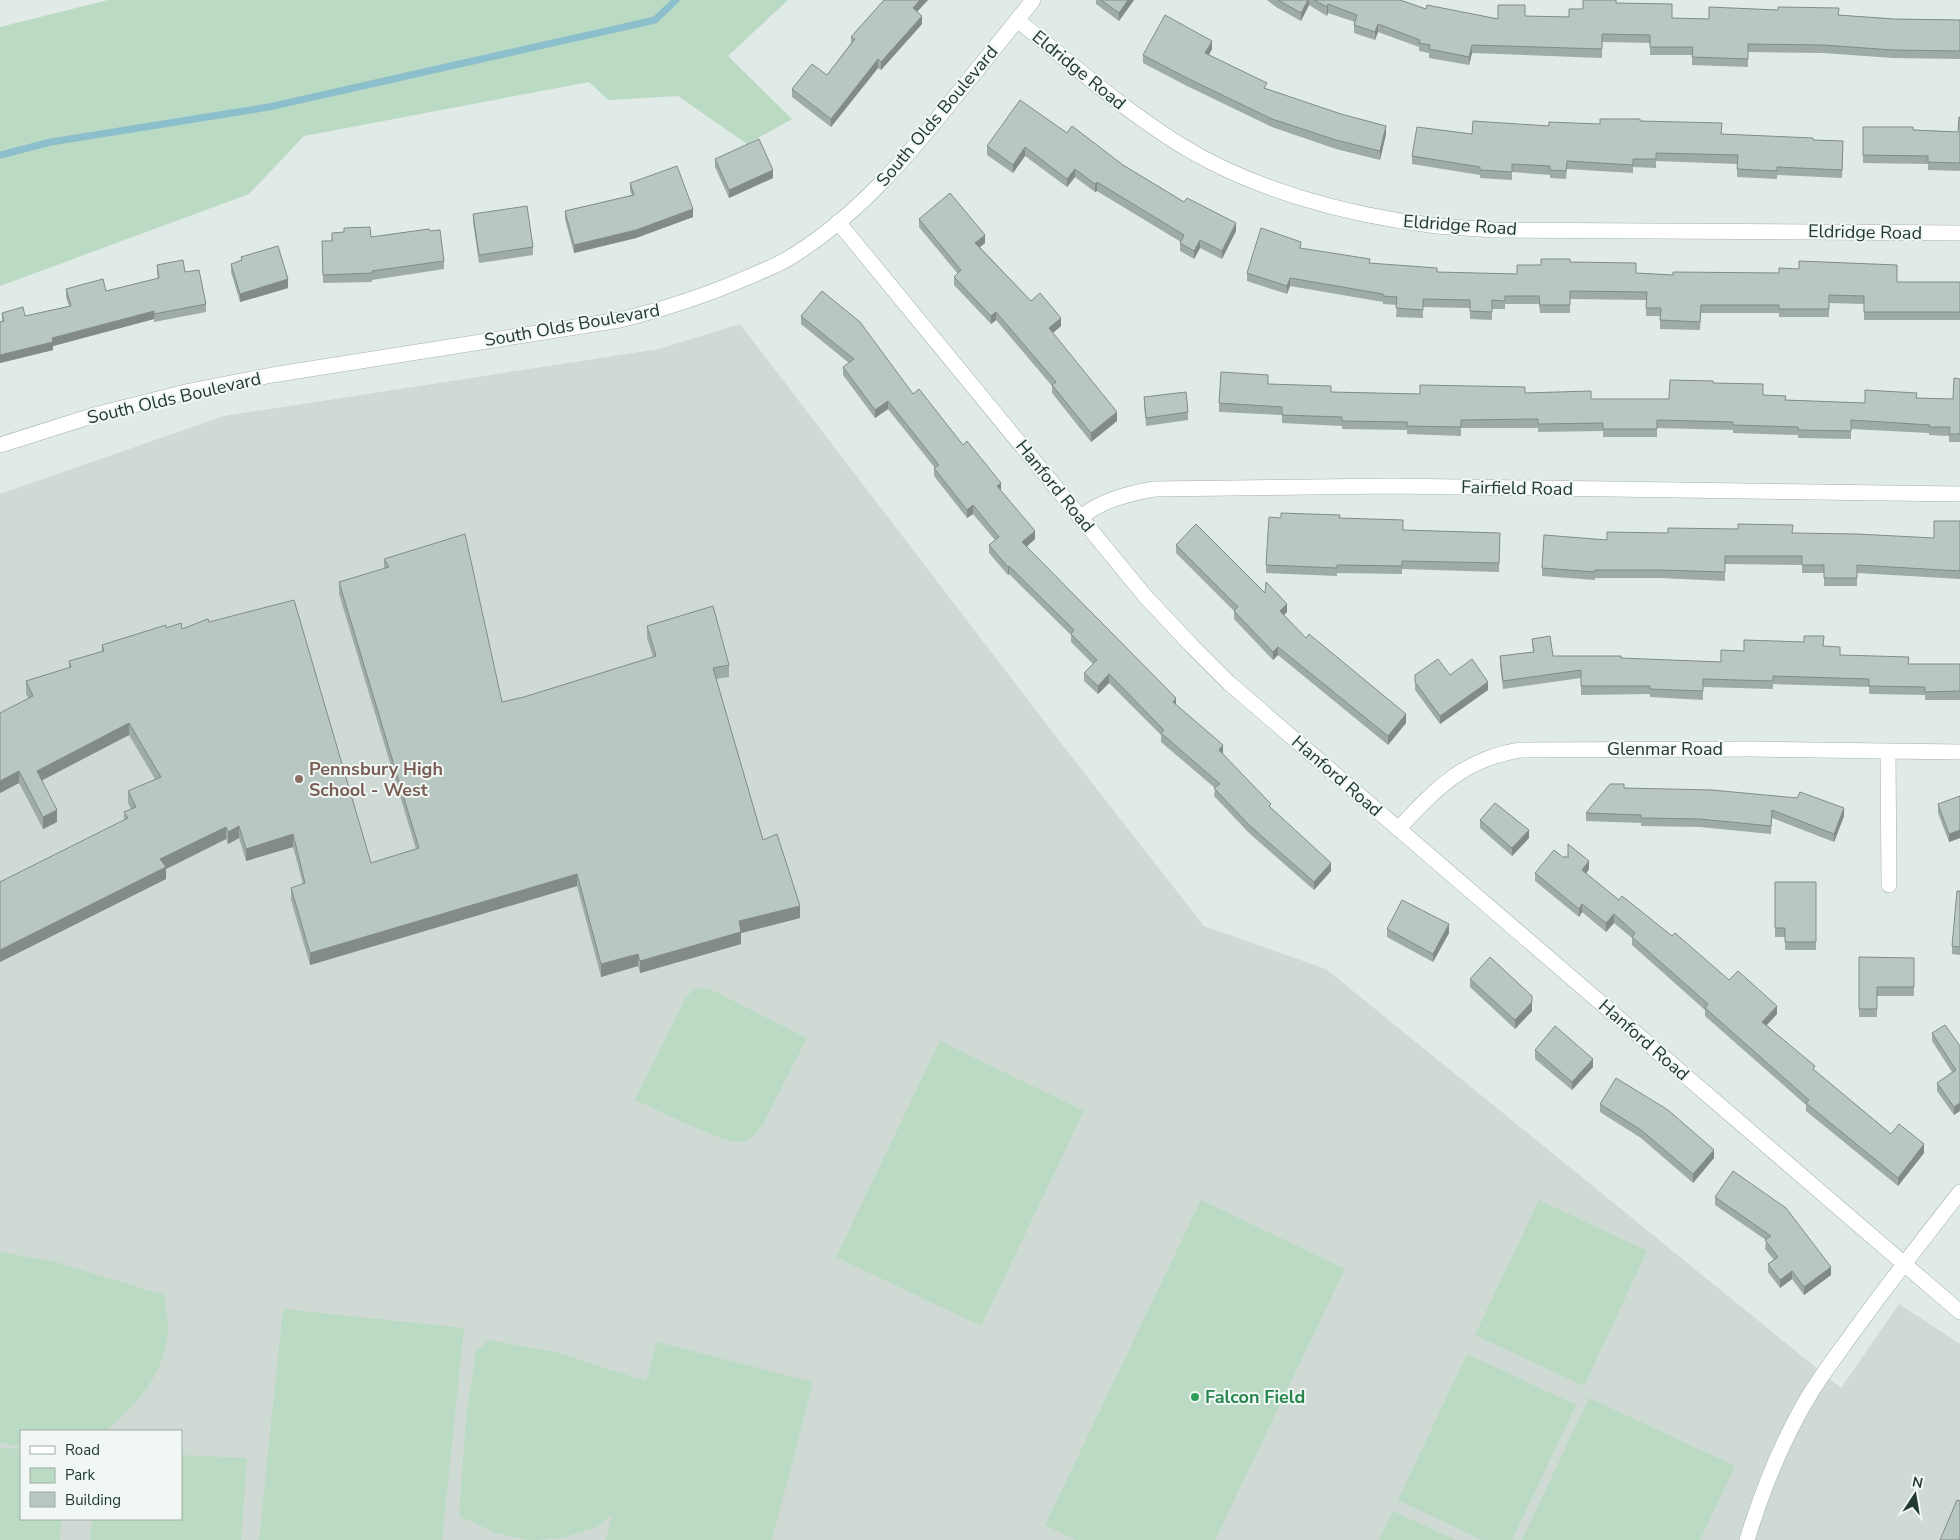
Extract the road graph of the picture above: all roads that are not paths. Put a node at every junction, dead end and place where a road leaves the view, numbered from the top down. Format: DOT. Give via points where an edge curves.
graph roads {
  1 [pos="1033,0"];
  2 [pos="1017,20"];
  3 [pos="838,222"];
  4 [pos="1960,233"];
  5 [pos="0,445"];
  6 [pos="1960,494"];
  7 [pos="1080,518"];
  8 [pos="1888,751"];
  9 [pos="1960,752"];
  10 [pos="1398,829"];
  11 [pos="1889,885"];
  12 [pos="1960,1192"];
  13 [pos="1904,1263"];
  14 [pos="1960,1312"];
  15 [pos="1747,1540"];
  1 -- 2 [label="street, South Olds Boulevard"];
  2 -- 3 [label="street, South Olds Boulevard" via="911,152 875,191"];
  2 -- 4 [label="street, Eldridge Road" via="1126,109 1180,145 1264,185 1377,217 1494,230"];
  3 -- 5 [label="street, South Olds Boulevard" via="777,265 714,292 650,313 272,375 98,414"];
  3 -- 7 [label="street, Hanford Road"];
  6 -- 7 [label="street, Fairfield Road" via="1391,486 1155,489 1102,503"];
  7 -- 10 [label="street, Hanford Road" via="1145,596 1229,683"];
  8 -- 9 [label="street, Glenmar Road"];
  8 -- 10 [label="street, Glenmar Road" via="1520,750 1501,753 1478,761 1455,775 1431,794"];
  8 -- 11 [label="street"];
  10 -- 13 [label="street, Hanford Road"];
  12 -- 13 [label="street"];
  13 -- 14 [label="street, Hanford Road"];
  13 -- 15 [label="street" via="1819,1379 1797,1415 1758,1504"];
}
